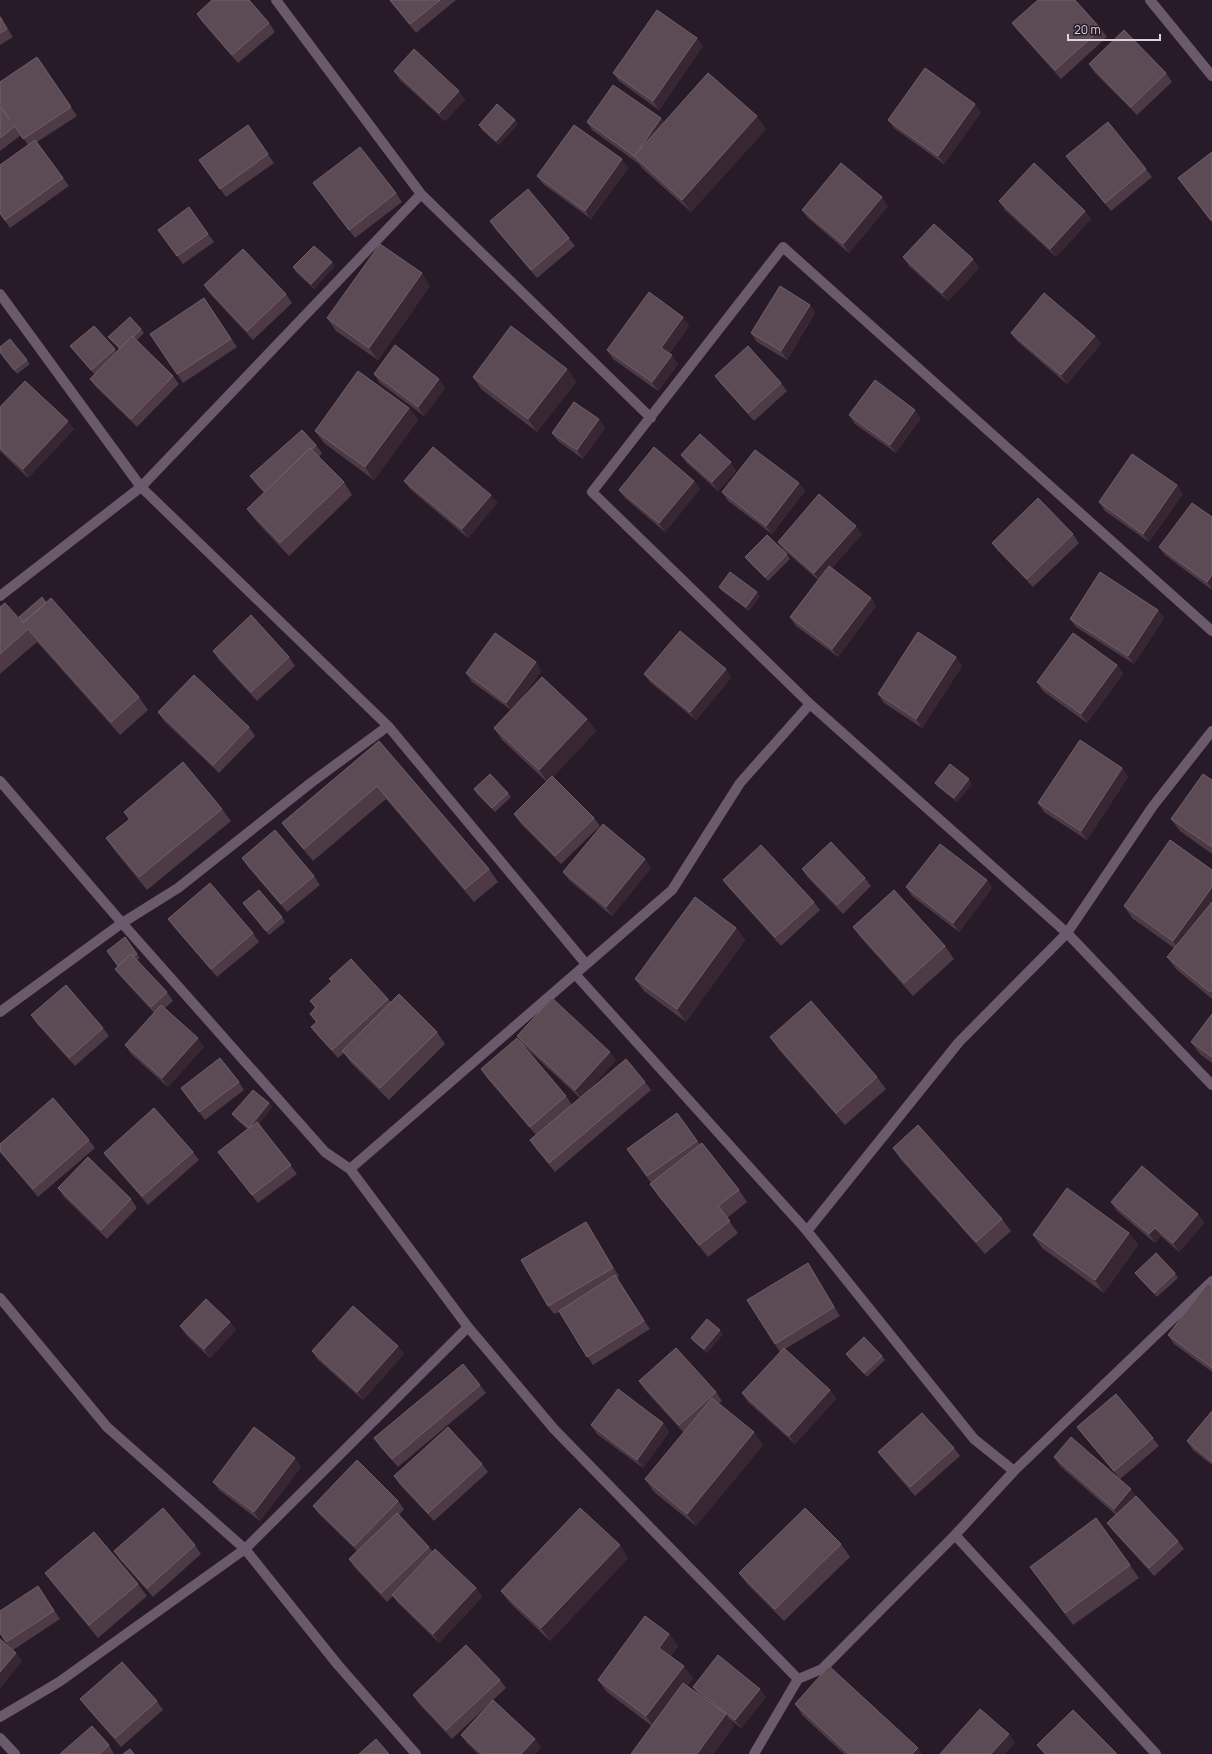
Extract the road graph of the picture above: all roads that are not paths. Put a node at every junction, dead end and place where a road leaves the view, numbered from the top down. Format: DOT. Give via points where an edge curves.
graph roads {
  1 [pos="276,0"];
  2 [pos="1150,0"];
  3 [pos="1212,76"];
  4 [pos="421,194"];
  5 [pos="0,294"];
  6 [pos="651,418"];
  7 [pos="141,487"];
  8 [pos="0,596"];
  9 [pos="1212,631"];
  10 [pos="810,704"];
  11 [pos="388,726"];
  12 [pos="1212,731"];
  13 [pos="0,781"];
  14 [pos="122,923"];
  15 [pos="1067,933"];
  16 [pos="586,964"];
  17 [pos="575,974"];
  18 [pos="0,1012"];
  19 [pos="1212,1085"];
  20 [pos="350,1169"];
  21 [pos="807,1231"];
  22 [pos="1212,1281"];
  23 [pos="0,1298"];
  24 [pos="468,1327"];
  25 [pos="1014,1471"];
  26 [pos="955,1535"];
  27 [pos="244,1550"];
  28 [pos="798,1679"];
  29 [pos="0,1717"];
  30 [pos="0,1738"];
  31 [pos="15,1754"];
  32 [pos="416,1754"];
  33 [pos="754,1754"];
  34 [pos="1156,1754"];
  1 -- 4 [label="street"];
  2 -- 3 [label="street"];
  4 -- 6 [label="street"];
  4 -- 7 [label="street"];
  5 -- 7 [label="street"];
  6 -- 9 [label="street" via="784,247"];
  6 -- 10 [label="street" via="592,492"];
  7 -- 8 [label="street"];
  7 -- 11 [label="street"];
  10 -- 15 [label="street"];
  10 -- 16 [label="street" via="740,783 672,890"];
  11 -- 14 [label="street" via="312,782 178,888"];
  11 -- 16 [label="street"];
  12 -- 15 [label="street" via="1153,806"];
  13 -- 14 [label="street"];
  14 -- 18 [label="street"];
  14 -- 20 [label="street" via="325,1152"];
  15 -- 19 [label="street"];
  15 -- 21 [label="street" via="959,1042"];
  16 -- 17 [label="street"];
  17 -- 20 [label="street"];
  17 -- 21 [label="street"];
  20 -- 24 [label="street"];
  21 -- 25 [label="street" via="974,1439"];
  22 -- 25 [label="street"];
  23 -- 27 [label="street" via="107,1427"];
  24 -- 27 [label="street"];
  24 -- 28 [label="street" via="554,1429"];
  25 -- 26 [label="street"];
  26 -- 28 [label="street" via="822,1669"];
  26 -- 34 [label="street"];
  27 -- 29 [label="street" via="59,1682"];
  27 -- 32 [label="street" via="338,1665"];
  28 -- 33 [label="street"];
  30 -- 31 [label="street"];
}
